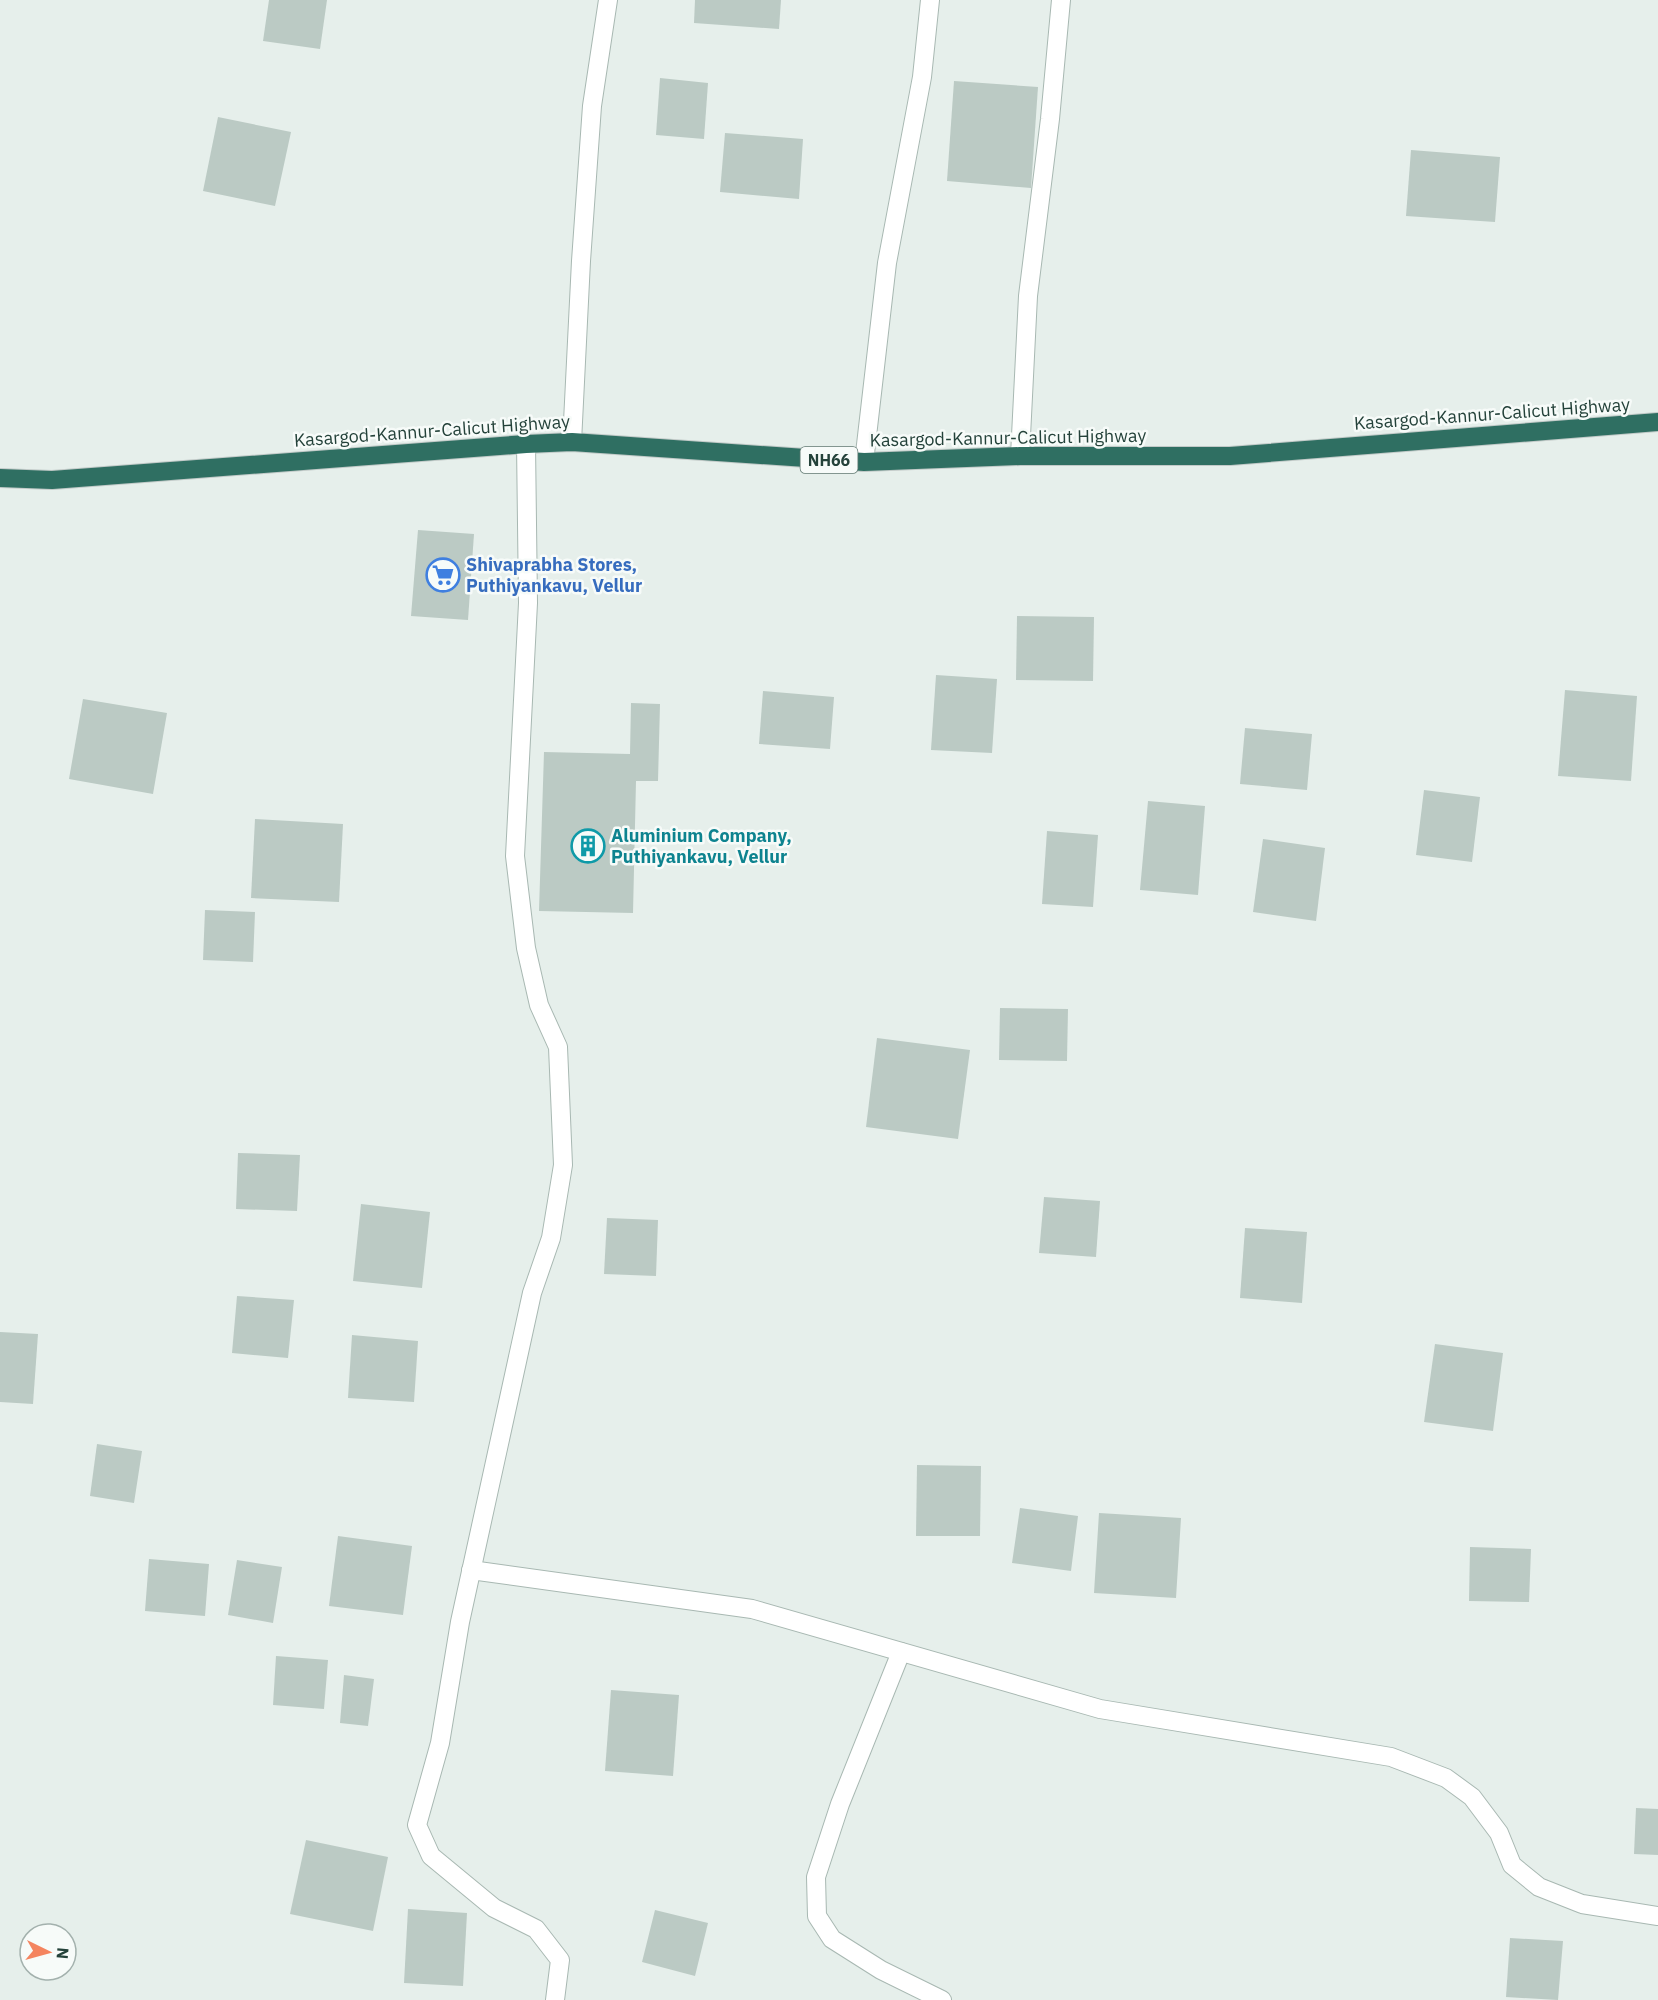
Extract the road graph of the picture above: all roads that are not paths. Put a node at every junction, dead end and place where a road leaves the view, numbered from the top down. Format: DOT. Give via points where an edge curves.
graph roads {
  1 [pos="608,0"];
  2 [pos="930,0"];
  3 [pos="1061,0"];
  4 [pos="1658,422"];
  5 [pos="572,442"];
  6 [pos="526,444"];
  7 [pos="1020,456"];
  8 [pos="864,462"];
  9 [pos="0,478"];
  10 [pos="471,1570"];
  11 [pos="901,1652"];
  12 [pos="1658,1916"];
  13 [pos="555,2000"];
  14 [pos="942,2000"];
  1 -- 5 [label="street" via="592,106"];
  2 -- 8 [label="street" via="922,77 887,263"];
  3 -- 7 [label="street" via="1028,296"];
  4 -- 7 [label="highway, Kasargod-Kannur-Calicut Highway / NH66" via="1230,456"];
  5 -- 6 [label="highway, Kasargod-Kannur-Calicut Highway / NH66"];
  5 -- 8 [label="highway, Kasargod-Kannur-Calicut Highway / NH66"];
  6 -- 9 [label="highway, Kasargod-Kannur-Calicut Highway / NH66" via="52,480"];
  6 -- 10 [label="street" via="528,603 515,856 526,948 539,1005 558,1047 563,1165 551,1238 532,1293"];
  7 -- 8 [label="highway, Kasargod-Kannur-Calicut Highway / NH66"];
  10 -- 11 [label="street" via="752,1609"];
  10 -- 13 [label="street" via="440,1743 417,1825 431,1856 494,1908 536,1929 560,1960"];
  11 -- 12 [label="street" via="1100,1709 1391,1757 1446,1778 1472,1797 1499,1833 1512,1865 1539,1887 1582,1904"];
  11 -- 14 [label="street" via="840,1803 816,1877 818,1916 832,1939 881,1970"];
}
